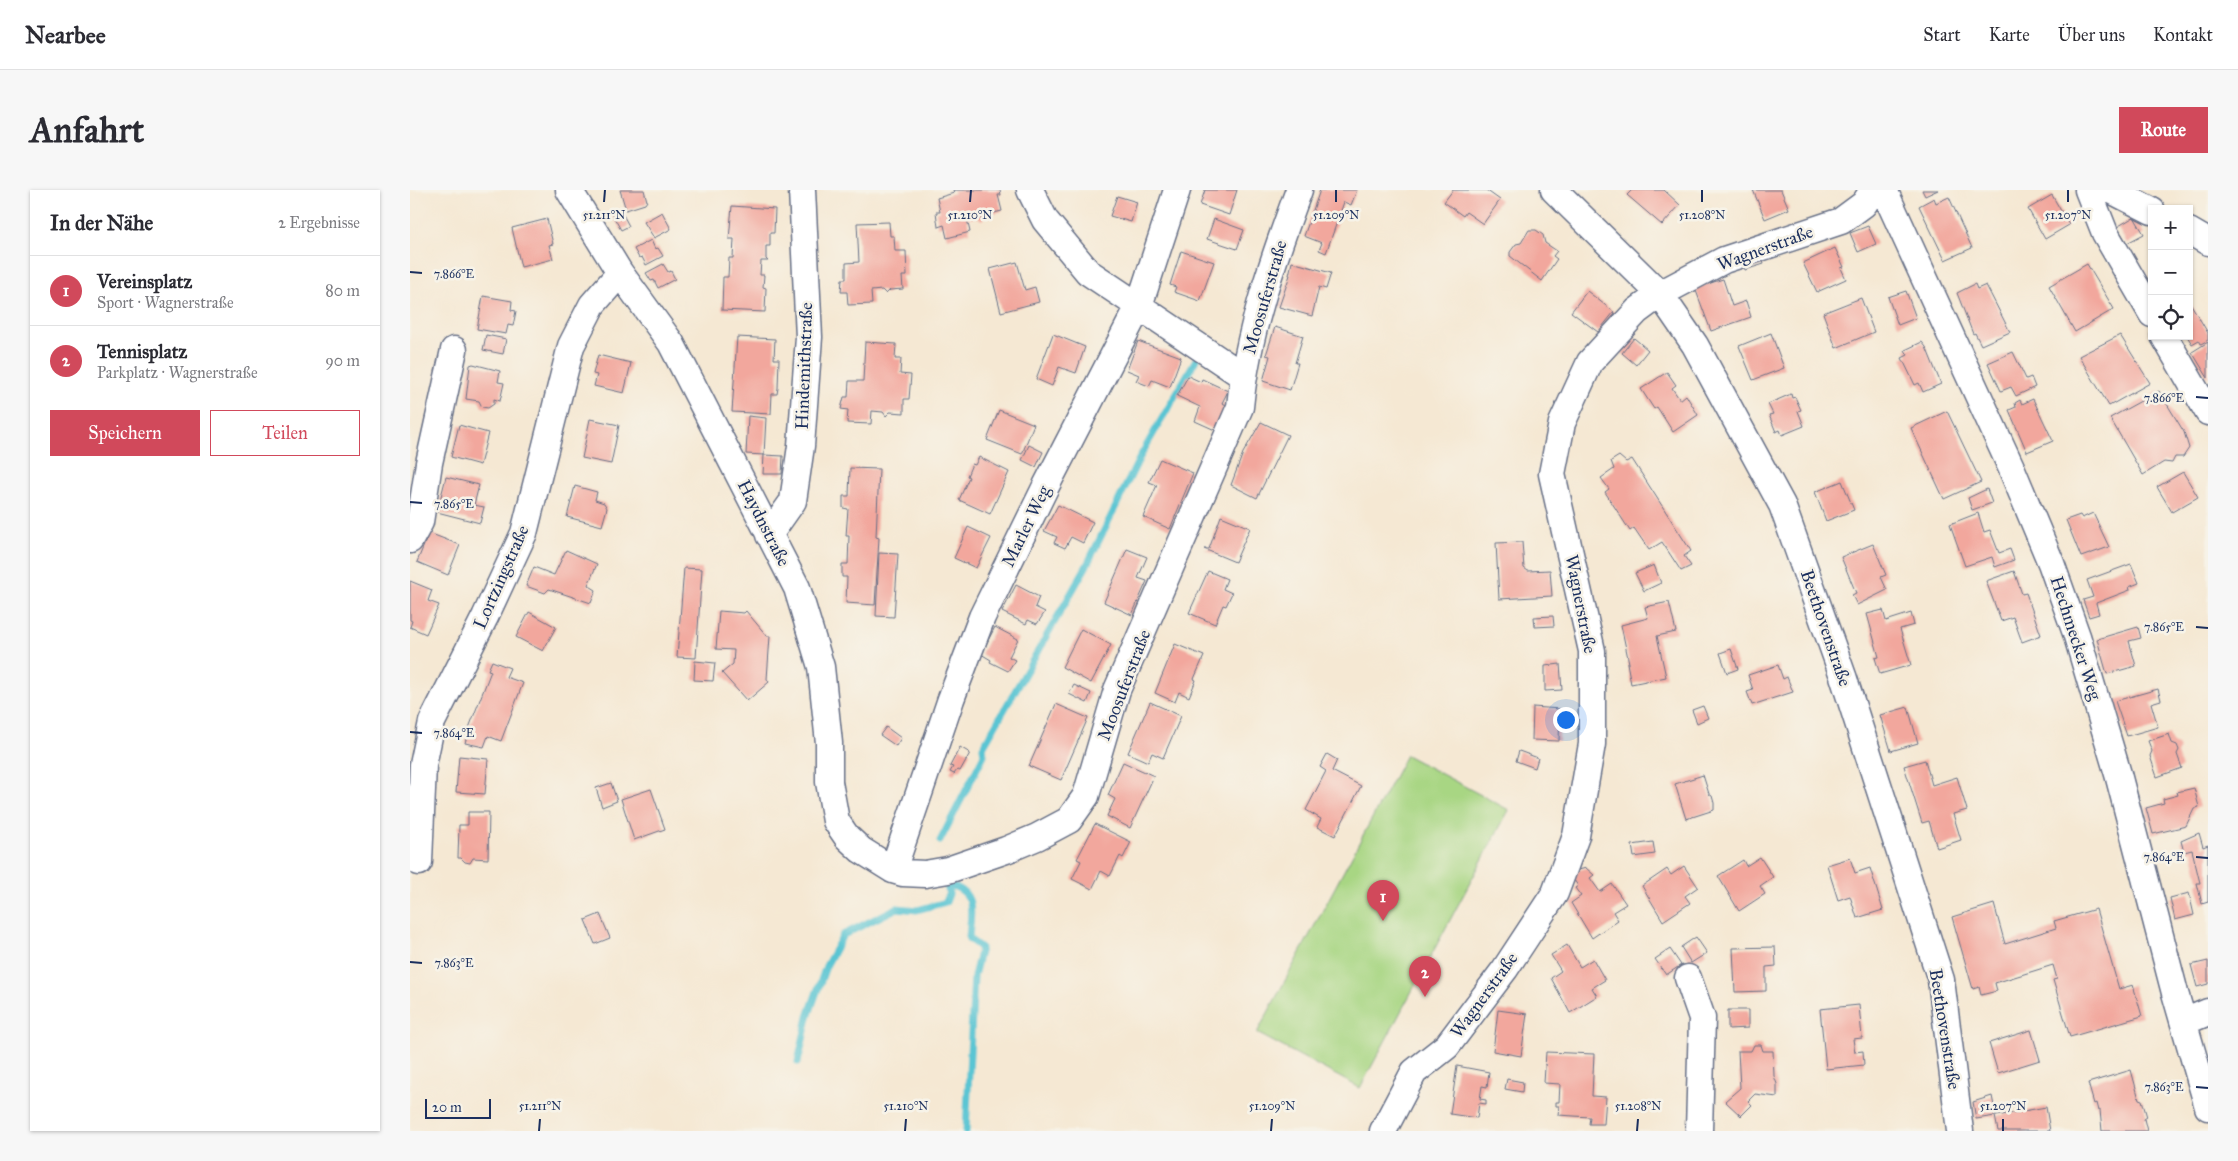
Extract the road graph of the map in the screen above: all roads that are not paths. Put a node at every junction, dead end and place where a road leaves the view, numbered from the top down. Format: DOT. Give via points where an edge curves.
graph roads {
  1 [pos="570,190"];
  2 [pos="802,190"];
  3 [pos="1030,190"];
  4 [pos="1177,190"];
  5 [pos="1299,190"];
  6 [pos="1554,190"];
  7 [pos="1873,190"];
  8 [pos="1884,190"];
  9 [pos="2088,190"];
  10 [pos="2111,190"];
  11 [pos="2148,209"];
  12 [pos="2193,233"];
  13 [pos="2208,242"];
  14 [pos="620,273"];
  15 [pos="1660,294"];
  16 [pos="1139,306"];
  17 [pos="2148,307"];
  18 [pos="2166,340"];
  19 [pos="454,350"];
  20 [pos="1243,376"];
  21 [pos="2208,412"];
  22 [pos="769,535"];
  23 [pos="410,540"];
  24 [pos="421,720"];
  25 [pos="418,862"];
  26 [pos="893,870"];
  27 [pos="1688,978"];
  28 [pos="2208,1012"];
  29 [pos="2184,1022"];
  30 [pos="2208,1107"];
  31 [pos="1383,1131"];
  32 [pos="1699,1131"];
  33 [pos="1960,1131"];
  1 -- 14 [label="street, Haydnstraße"];
  2 -- 22 [label="street, Hindemithstraße" via="809,337 801,446 793,501"];
  3 -- 16 [label="street, Moosuferstraße" via="1045,220 1088,272"];
  4 -- 16 [label="street, Marler Weg"];
  5 -- 20 [label="street, Moosuferstraße" via="1262,298"];
  6 -- 15 [label="street, Beethovenstraße"];
  7 -- 15 [label="street, Wagnerstraße" via="1864,204 1841,221 1724,260"];
  8 -- 29 [label="street, Hechmecker Weg" via="2051,562 2074,626 2118,774"];
  9 -- 17 [label="street" via="2105,233"];
  10 -- 11 [label="street"];
  12 -- 13 [label="street"];
  14 -- 22 [label="street, Haydnstraße" via="672,343"];
  14 -- 24 [label="street, Lortzingstraße" via="592,305 571,346 524,533 485,617"];
  15 -- 31 [label="street, Wagnerstraße" via="1637,311 1590,362 1562,423 1552,474 1592,651 1592,744 1576,836 1555,893 1447,1046 1414,1072"];
  15 -- 33 [label="street, Beethovenstraße" via="1694,345 1778,497 1795,541 1843,676 1941,980"];
  16 -- 20 [label="street, Moosuferstraße"];
  16 -- 26 [label="street, Marler Weg" via="982,617"];
  18 -- 21 [label="street"];
  19 -- 23 [label="street" via="429,463 420,522"];
  20 -- 26 [label="street, Moosuferstraße" via="1240,408 1117,690 1086,796 1068,820 1006,850 948,870 925,874"];
  22 -- 26 [label="street, Haydnstraße" via="797,588 821,667 829,743 829,782 836,820 861,850"];
  24 -- 25 [label="street, Lortzingstraße" via="423,766"];
  27 -- 32 [label="street" via="1702,1018"];
  28 -- 29 [label="street"];
  29 -- 30 [label="street, Hechmecker Weg"];
}
